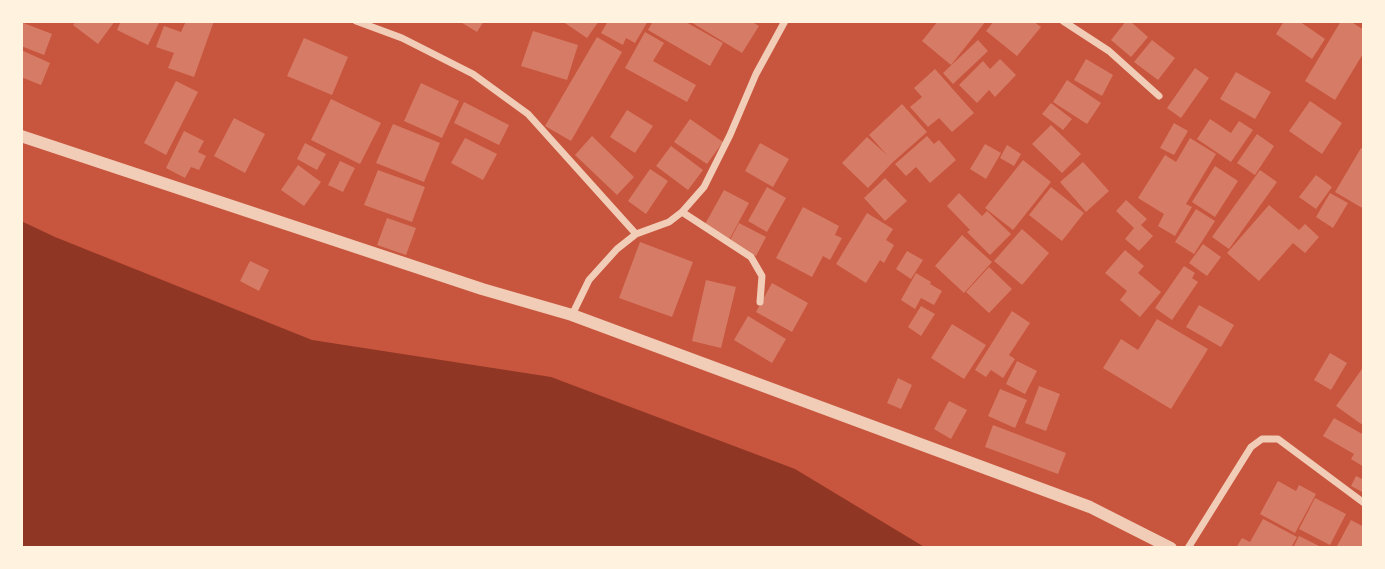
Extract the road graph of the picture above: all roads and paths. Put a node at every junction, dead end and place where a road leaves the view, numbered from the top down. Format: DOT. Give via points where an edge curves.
graph roads {
  1 [pos="356,21"];
  2 [pos="785,21"];
  3 [pos="1063,21"];
  4 [pos="1159,96"];
  5 [pos="21,136"];
  6 [pos="682,212"];
  7 [pos="636,234"];
  8 [pos="760,302"];
  9 [pos="572,315"];
  10 [pos="1364,502"];
  11 [pos="1171,548"];
  12 [pos="1188,548"];
  1 -- 7 [label="street" via="473,74 527,114"];
  2 -- 6 [label="street" via="704,187"];
  3 -- 4 [label="street" via="1109,51"];
  5 -- 9 [label="street"];
  6 -- 7 [label="street"];
  6 -- 8 [label="street" via="751,257 762,276"];
  7 -- 9 [label="street" via="589,280"];
  9 -- 11 [label="street" via="1090,507"];
  10 -- 12 [label="street" via="1278,439 1262,439 1251,447"];
}
